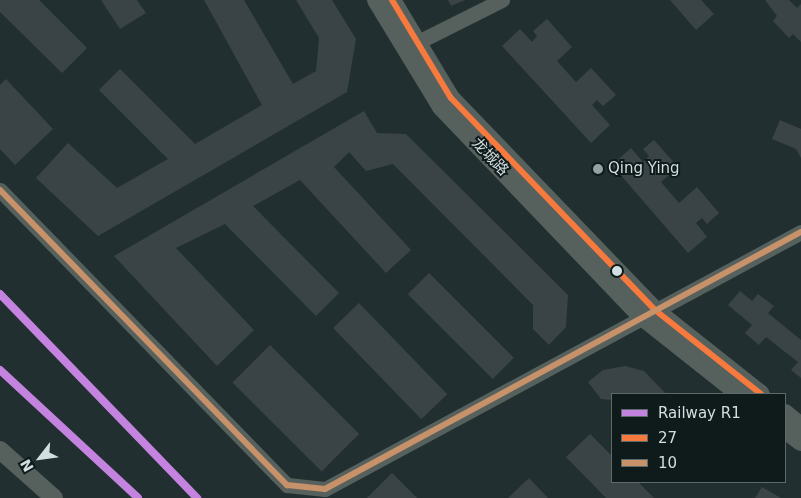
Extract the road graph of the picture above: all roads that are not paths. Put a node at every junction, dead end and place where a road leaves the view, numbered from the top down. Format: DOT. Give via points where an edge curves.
graph roads {
  1 [pos="376,0"];
  2 [pos="392,0"];
  3 [pos="502,0"];
  4 [pos="418,42"];
  5 [pos="0,190"];
  6 [pos="801,232"];
  7 [pos="649,314"];
  8 [pos="738,393"];
  9 [pos="760,393"];
  10 [pos="786,414"];
  11 [pos="801,426"];
  12 [pos="786,431"];
  13 [pos="801,442"];
  14 [pos="0,450"];
  15 [pos="54,498"];
  1 -- 7 [label="street, 龙城路" via="440,107"];
  2 -- 4 [label="street, 龙城路"];
  3 -- 4 [label="street"];
  4 -- 7 [label="street, 龙城路" via="451,98"];
  5 -- 7 [label="street" via="287,485 325,489"];
  6 -- 7 [label="street"];
  7 -- 8 [label="street, 龙城路"];
  7 -- 9 [label="street, 龙城路"];
  10 -- 11 [label="street"];
  12 -- 13 [label="street"];
  14 -- 15 [label="street"];
}
